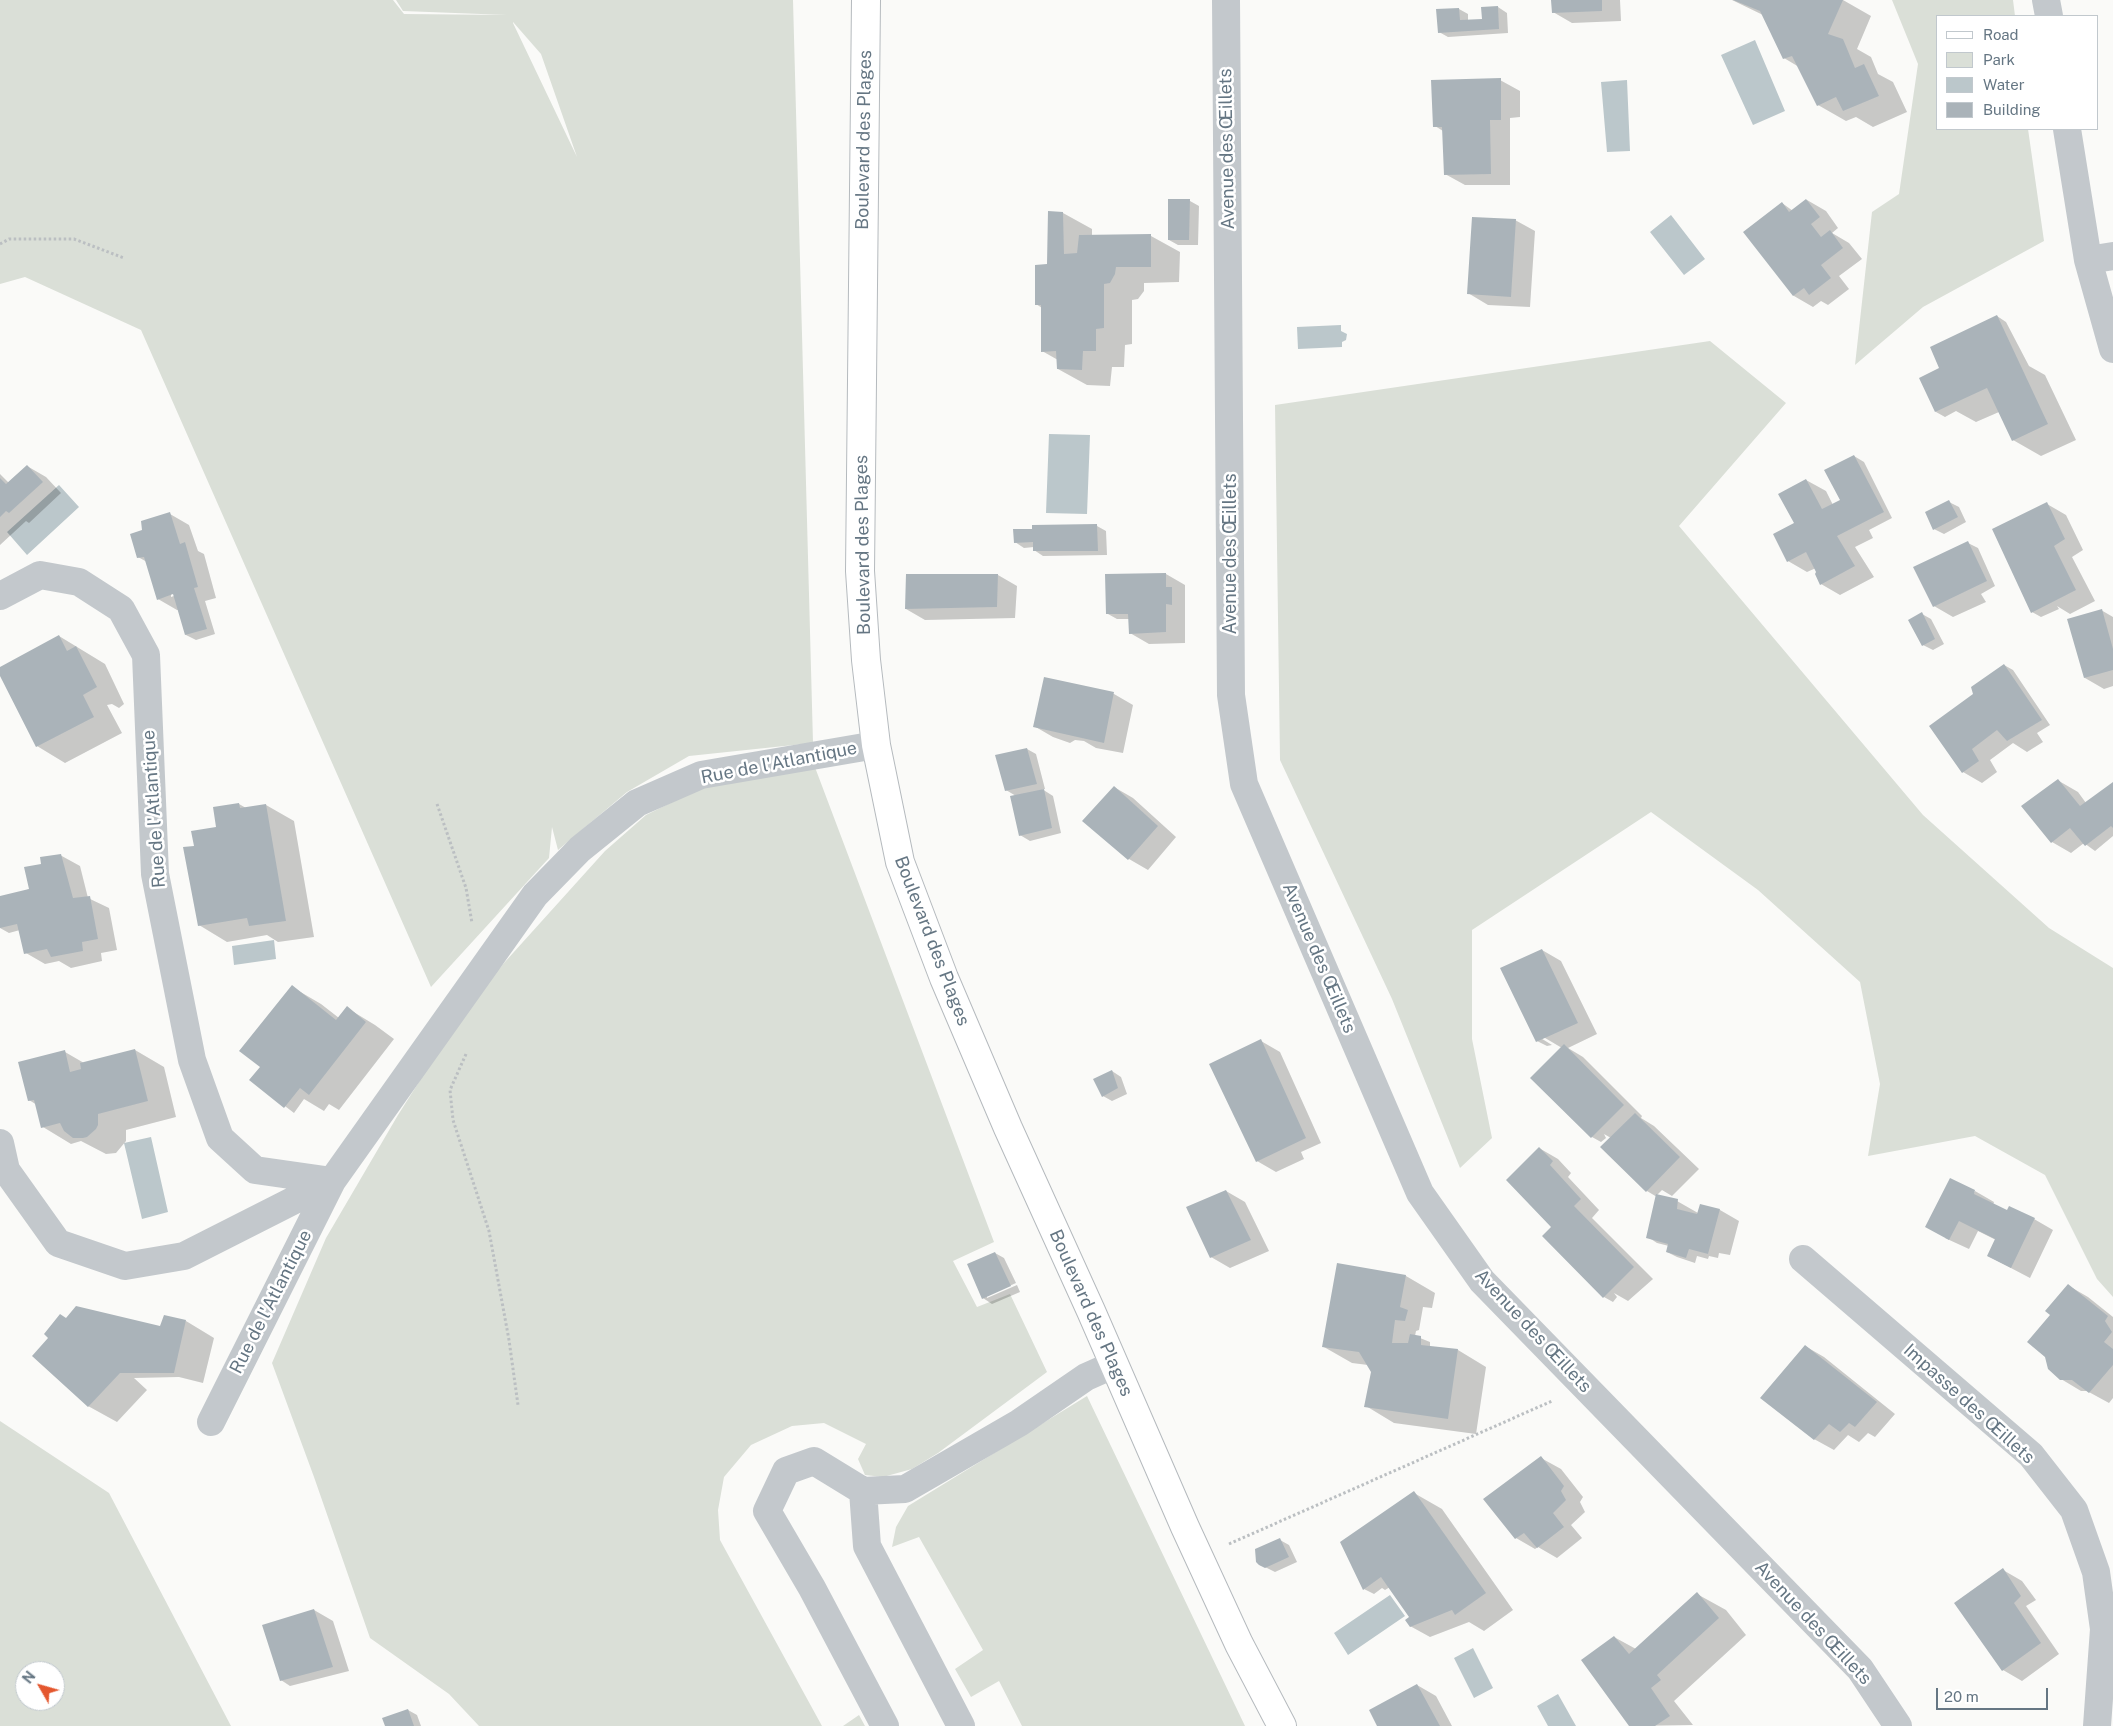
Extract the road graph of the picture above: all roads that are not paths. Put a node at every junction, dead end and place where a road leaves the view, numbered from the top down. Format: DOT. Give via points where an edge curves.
graph roads {
  1 [pos="866,0"];
  2 [pos="1226,0"];
  3 [pos="2046,0"];
  4 [pos="2049,15"];
  5 [pos="2067,130"];
  6 [pos="2100,258"];
  7 [pos="2113,349"];
  8 [pos="0,596"];
  9 [pos="876,745"];
  10 [pos="0,1144"];
  11 [pos="332,1182"];
  12 [pos="1803,1259"];
  13 [pos="1113,1365"];
  14 [pos="211,1422"];
  15 [pos="863,1491"];
  16 [pos="885,1726"];
  17 [pos="961,1726"];
  18 [pos="1282,1726"];
  19 [pos="1898,1726"];
  20 [pos="2098,1726"];
  1 -- 9 [label="main road, Boulevard des Plages" via="860,571"];
  2 -- 19 [label="street, Avenue des Œillets" via="1231,694 1244,784 1420,1193 1482,1281 1860,1669"];
  3 -- 4 [label="street"];
  5 -- 6 [label="street"];
  6 -- 7 [label="street"];
  8 -- 11 [label="street, Rue de l'Atlantique" via="40,575 79,582 121,609 146,655 155,874 192,1060 220,1138 255,1170"];
  9 -- 11 [label="street, Rue de l'Atlantique" via="701,775 637,803 580,849 535,895"];
  9 -- 13 [label="main road, Boulevard des Plages" via="900,862 930,942"];
  10 -- 11 [label="street, Rue de l'Atlantique" via="6,1170 58,1243 125,1266 184,1256"];
  11 -- 14 [label="street, Rue de l'Atlantique"];
  12 -- 20 [label="street, Impasse des Œillets" via="2031,1455 2074,1510 2096,1572 2104,1629"];
  13 -- 15 [label="street" via="1086,1377 1019,1423 905,1489"];
  13 -- 18 [label="main road, Boulevard des Plages" via="1239,1644"];
  15 -- 16 [label="street" via="814,1461 786,1471 767,1511"];
  15 -- 17 [label="street" via="868,1546"];
}
